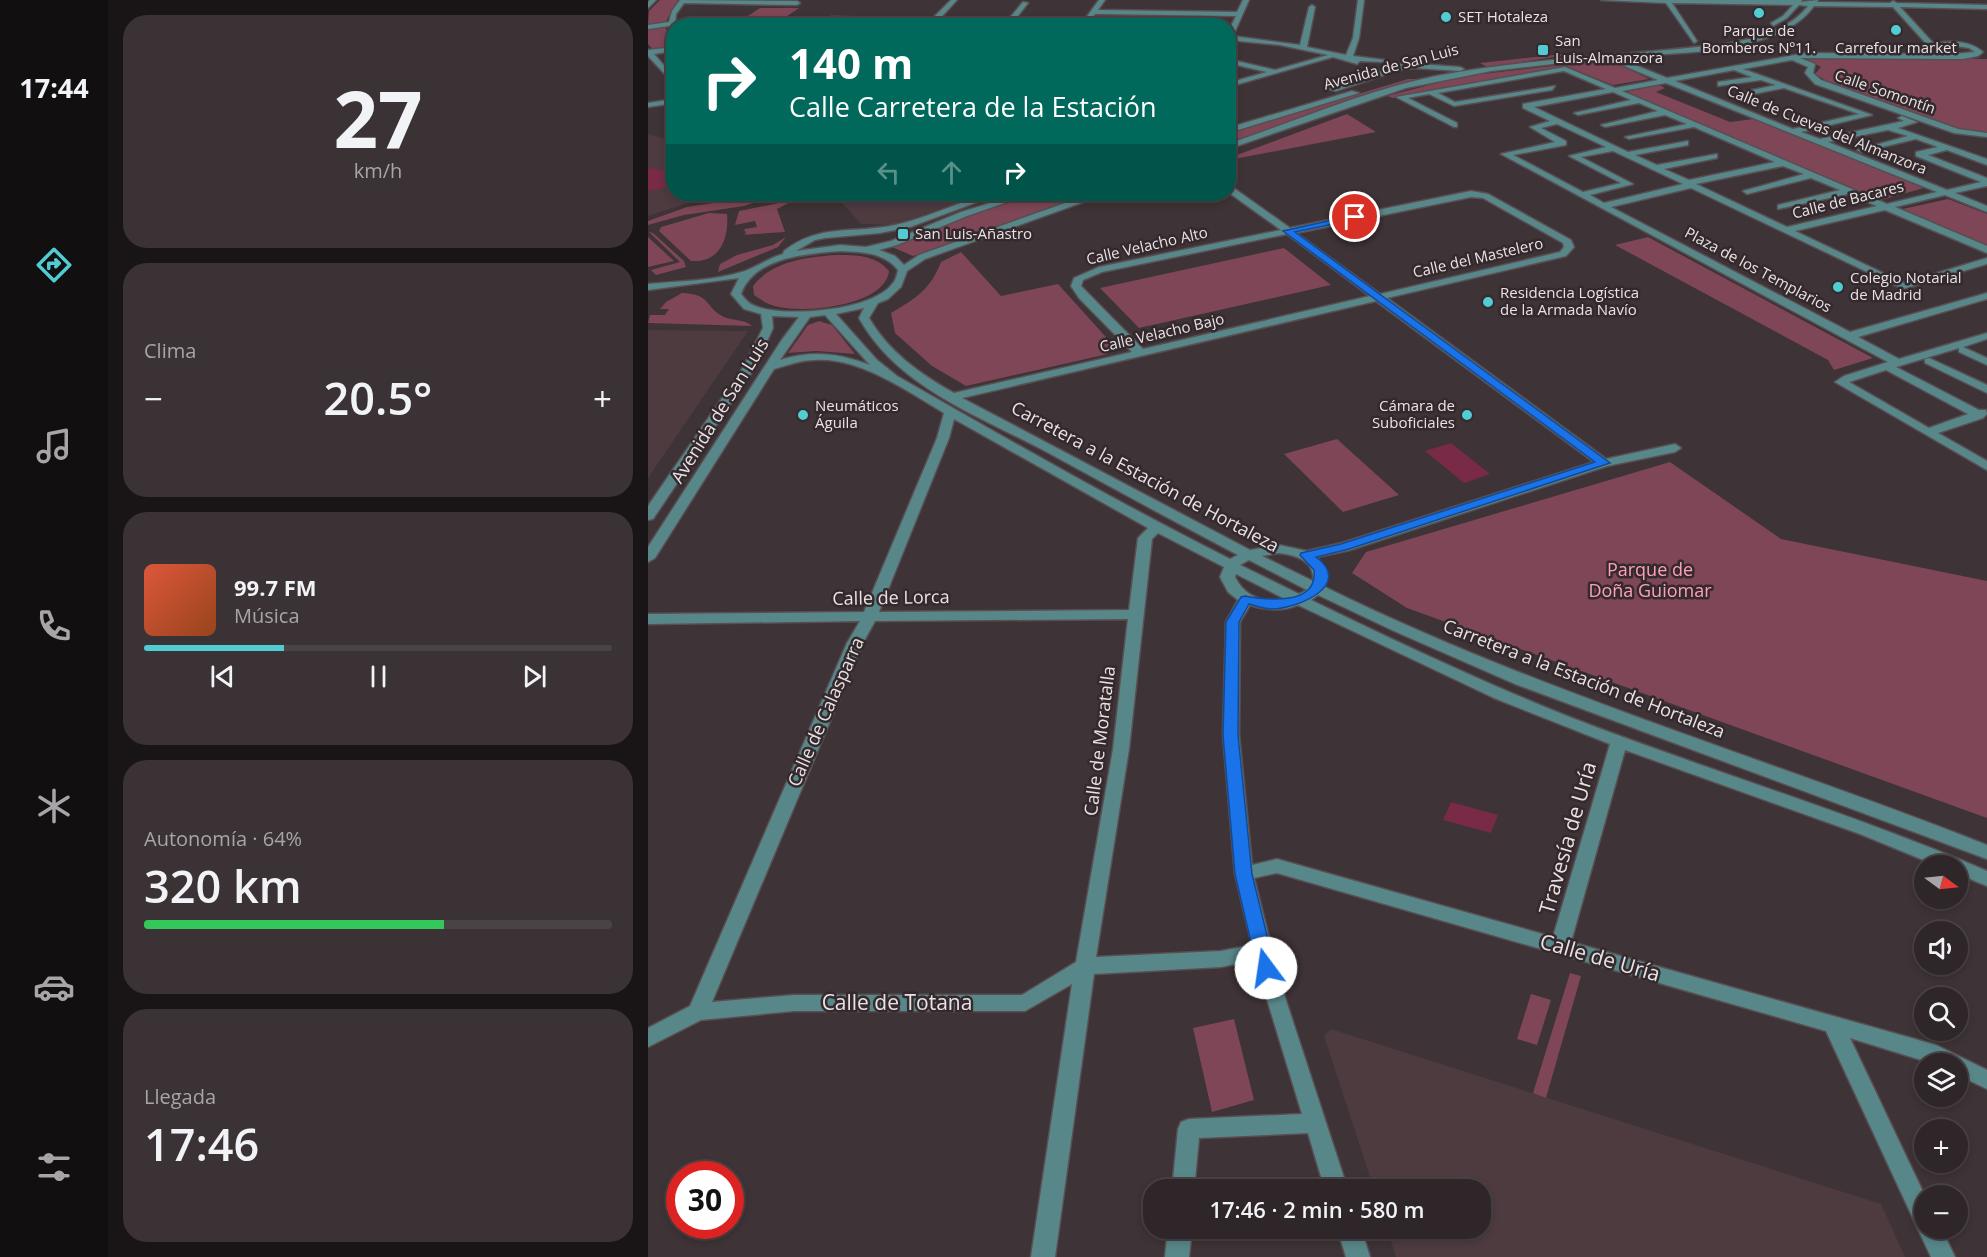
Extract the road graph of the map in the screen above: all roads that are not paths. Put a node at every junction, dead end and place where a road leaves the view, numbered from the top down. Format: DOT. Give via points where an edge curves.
graph roads {
  1 [pos="653,0"];
  2 [pos="954,0"];
  3 [pos="1102,0"];
  4 [pos="1246,0"];
  5 [pos="1361,0"];
  6 [pos="1604,0"];
  7 [pos="1667,0"];
  8 [pos="683,1"];
  9 [pos="1798,2"];
  10 [pos="1814,2"];
  11 [pos="797,3"];
  12 [pos="1025,3"];
  13 [pos="1893,3"];
  14 [pos="648,6"];
  15 [pos="1312,7"];
  16 [pos="1987,8"];
  17 [pos="1093,12"];
  18 [pos="1240,14"];
  19 [pos="673,18"];
  20 [pos="936,18"];
  21 [pos="1013,18"];
  22 [pos="1089,18"];
  23 [pos="1236,23"];
  24 [pos="648,27"];
  25 [pos="666,28"];
  26 [pos="1921,31"];
  27 [pos="1736,34"];
  28 [pos="1931,34"];
  29 [pos="1356,38"];
  30 [pos="1714,38"];
  31 [pos="1941,38"];
  32 [pos="1236,39"];
  33 [pos="1694,41"];
  34 [pos="1965,45"];
  35 [pos="1303,48"];
  36 [pos="1934,48"];
  37 [pos="1975,48"];
  38 [pos="1616,49"];
  39 [pos="666,51"];
  40 [pos="1987,51"];
  41 [pos="648,53"];
  42 [pos="1565,53"];
  43 [pos="1605,53"];
  44 [pos="1637,53"];
  45 [pos="1894,54"];
  46 [pos="1333,56"];
  47 [pos="1958,56"];
  48 [pos="1968,56"];
  49 [pos="1792,57"];
  50 [pos="1987,57"];
  51 [pos="1349,58"];
  52 [pos="1381,60"];
  53 [pos="1474,62"];
  54 [pos="1236,63"];
  55 [pos="1465,63"];
  56 [pos="1522,65"];
  57 [pos="1414,66"];
  58 [pos="1446,67"];
  59 [pos="1734,68"];
  60 [pos="1388,71"];
  61 [pos="1275,72"];
  62 [pos="666,73"];
  63 [pos="1460,73"];
  64 [pos="1408,76"];
  65 [pos="1656,76"];
  66 [pos="1434,78"];
  67 [pos="1509,78"];
  68 [pos="1761,78"];
  69 [pos="1667,80"];
  70 [pos="1482,82"];
  71 [pos="1236,84"];
  72 [pos="1721,84"];
  73 [pos="1785,86"];
  74 [pos="1457,87"];
  75 [pos="1370,88"];
  76 [pos="1552,88"];
  77 [pos="1328,90"];
  78 [pos="1539,90"];
  79 [pos="1613,90"];
  80 [pos="1359,92"];
  81 [pos="1430,92"];
  82 [pos="1511,94"];
  83 [pos="1746,94"];
  84 [pos="1484,99"];
  85 [pos="1639,101"];
  86 [pos="666,102"];
  87 [pos="648,105"];
  88 [pos="1284,105"];
  89 [pos="1895,109"];
  90 [pos="1885,111"];
  91 [pos="1666,112"];
  92 [pos="1578,113"];
  93 [pos="1868,115"];
  94 [pos="1236,120"];
  95 [pos="1559,121"];
  96 [pos="1454,125"];
  97 [pos="1605,125"];
  98 [pos="1694,125"];
  99 [pos="1889,127"];
  100 [pos="1236,129"];
  101 [pos="1793,131"];
  102 [pos="1987,135"];
  103 [pos="1629,137"];
  104 [pos="1916,137"];
  105 [pos="1819,142"];
  106 [pos="1236,144"];
  107 [pos="1685,144"];
  108 [pos="1615,148"];
  109 [pos="1946,148"];
  110 [pos="1861,150"];
  111 [pos="1628,154"];
  112 [pos="1714,156"];
  113 [pos="1987,162"];
  114 [pos="1783,163"];
  115 [pos="1656,168"];
  116 [pos="1812,175"];
  117 [pos="1987,182"];
  118 [pos="1690,184"];
  119 [pos="1848,190"];
  120 [pos="1747,192"];
  121 [pos="1945,192"];
  122 [pos="1236,193"];
  123 [pos="1580,195"];
  124 [pos="975,201"];
  125 [pos="1004,201"];
  126 [pos="1078,201"];
  127 [pos="1602,206"];
  128 [pos="1781,207"];
  129 [pos="1886,207"];
  130 [pos="1987,209"];
  131 [pos="1787,230"];
  132 [pos="1288,231"];
  133 [pos="866,250"];
  134 [pos="1987,250"];
  135 [pos="783,257"];
  136 [pos="1987,261"];
  137 [pos="903,270"];
  138 [pos="748,273"];
  139 [pos="664,286"];
  140 [pos="648,287"];
  141 [pos="728,292"];
  142 [pos="1987,296"];
  143 [pos="1378,297"];
  144 [pos="874,300"];
  145 [pos="766,313"];
  146 [pos="829,313"];
  147 [pos="806,315"];
  148 [pos="1849,336"];
  149 [pos="1987,336"];
  150 [pos="1963,350"];
  151 [pos="1140,354"];
  152 [pos="1929,361"];
  153 [pos="1987,362"];
  154 [pos="1892,364"];
  155 [pos="771,366"];
  156 [pos="893,378"];
  157 [pos="1987,390"];
  158 [pos="952,405"];
  159 [pos="1983,413"];
  160 [pos="1928,432"];
  161 [pos="1675,448"];
  162 [pos="1987,453"];
  163 [pos="1974,458"];
  164 [pos="1604,463"];
  165 [pos="1987,465"];
  166 [pos="648,516"];
  167 [pos="1158,526"];
  168 [pos="1250,553"];
  169 [pos="1306,555"];
  170 [pos="648,558"];
  171 [pos="1232,565"];
  172 [pos="1318,588"];
  173 [pos="1245,600"];
  174 [pos="1300,600"];
  175 [pos="1135,614"];
  176 [pos="869,618"];
  177 [pos="648,619"];
  178 [pos="1619,742"];
  179 [pos="1987,852"];
  180 [pos="1244,874"];
  181 [pos="1987,879"];
  182 [pos="1560,946"];
  183 [pos="1262,951"];
  184 [pos="1085,966"];
  185 [pos="698,1012"];
  186 [pos="1833,1025"];
  187 [pos="648,1038"];
  188 [pos="1932,1053"];
  189 [pos="1968,1070"];
  190 [pos="1987,1080"];
  191 [pos="1315,1123"];
  192 [pos="1185,1179"];
  193 [pos="1333,1179"];
  194 [pos="1914,1198"];
  195 [pos="1179,1239"];
  196 [pos="1352,1239"];
  197 [pos="1934,1239"];
  198 [pos="1043,1257"];
  199 [pos="1178,1257"];
  200 [pos="1358,1257"];
  201 [pos="1942,1257"];
  1 -- 14 [label="street"];
  2 -- 20 [label="street"];
  3 -- 17 [label="street"];
  4 -- 18 [label="street"];
  5 -- 29 [label="street"];
  6 -- 7 [label="street"];
  7 -- 9 [label="street"];
  7 -- 33 [label="street"];
  8 -- 11 [label="street"];
  8 -- 19 [label="street"];
  9 -- 10 [label="street"];
  9 -- 27 [label="street" via="1786,18"];
  10 -- 13 [label="street"];
  10 -- 44 [label="street, Avenida de San Luis" via="1801,19 1763,37"];
  12 -- 21 [label="street"];
  13 -- 16 [label="street"];
  13 -- 26 [label="street"];
  15 -- 35 [label="street"];
  17 -- 18 [label="street"];
  17 -- 22 [label="street"];
  18 -- 23 [label="street"];
  24 -- 25 [label="street"];
  26 -- 28 [label="street"];
  26 -- 36 [label="street"];
  29 -- 51 [label="street"];
  29 -- 52 [label="street" via="1367,54"];
  30 -- 33 [label="street, Avenida de San Luis"];
  31 -- 34 [label="street"];
  32 -- 35 [label="street"];
  33 -- 38 [label="street, Avenida de San Luis"];
  34 -- 36 [label="street"];
  34 -- 37 [label="street"];
  35 -- 46 [label="street"];
  36 -- 45 [label="street" via="1919,54"];
  36 -- 47 [label="street"];
  37 -- 40 [label="street"];
  37 -- 48 [label="street" via="1979,54"];
  38 -- 43 [label="street, Avenida de San Luis"];
  38 -- 44 [label="street"];
  39 -- 41 [label="street"];
  41 -- 62 [label="street"];
  42 -- 43 [label="street, Avenida de San Luis"];
  42 -- 53 [label="street, Avenida de San Luis"];
  42 -- 56 [label="street, Avenida de San Luis" via="1569,56 1566,58"];
  43 -- 44 [label="street, Avenida de San Luis"];
  43 -- 56 [label="street, Avenida de San Luis"];
  43 -- 65 [label="street, Calle de Cuevas del Almanzora"];
  44 -- 65 [label="street, Calle de Cuevas del Almanzora" via="1641,66"];
  45 -- 47 [label="street"];
  45 -- 49 [label="street"];
  46 -- 51 [label="street"];
  46 -- 61 [label="street"];
  47 -- 48 [label="street"];
  48 -- 50 [label="street"];
  49 -- 59 [label="street"];
  49 -- 89 [label="street, Calle Somontín" via="1812,66 1809,73 1818,82"];
  51 -- 52 [label="street"];
  51 -- 60 [label="street"];
  52 -- 57 [label="street"];
  54 -- 61 [label="street"];
  55 -- 58 [label="street, Avenida de San Luis"];
  56 -- 63 [label="street, Avenida de San Luis"];
  57 -- 58 [label="street"];
  57 -- 60 [label="street, Avenida de San Luis"];
  58 -- 63 [label="street" via="1461,70"];
  58 -- 64 [label="street, Avenida de San Luis"];
  59 -- 68 [label="street"];
  59 -- 69 [label="street"];
  60 -- 64 [label="street"];
  60 -- 77 [label="street, Avenida de San Luis"];
  61 -- 71 [label="street"];
  63 -- 66 [label="street, Avenida de San Luis"];
  64 -- 66 [label="street"];
  64 -- 75 [label="street, Avenida de San Luis"];
  65 -- 69 [label="street, Calle de Cuevas del Almanzora"];
  66 -- 106 [label="street, Avenida de San Luis"];
  67 -- 70 [label="street"];
  67 -- 78 [label="street"];
  67 -- 79 [label="street" via="1565,69"];
  68 -- 72 [label="street"];
  68 -- 73 [label="street"];
  69 -- 79 [label="street"];
  69 -- 101 [label="street, Calle de Cuevas del Almanzora"];
  70 -- 74 [label="street"];
  70 -- 82 [label="street"];
  73 -- 83 [label="street"];
  73 -- 93 [label="street"];
  74 -- 81 [label="street"];
  74 -- 84 [label="street"];
  76 -- 78 [label="street"];
  78 -- 82 [label="street"];
  79 -- 85 [label="street"];
  79 -- 95 [label="street" via="1526,105"];
  80 -- 100 [label="street, Avenida de San Luis"];
  81 -- 84 [label="street" via="1454,105"];
  81 -- 96 [label="street" via="1400,97"];
  82 -- 84 [label="street"];
  85 -- 91 [label="street"];
  85 -- 92 [label="street"];
  86 -- 87 [label="street"];
  88 -- 94 [label="street"];
  89 -- 90 [label="street"];
  89 -- 102 [label="street, Calle Somontín" via="1957,131"];
  90 -- 93 [label="street"];
  90 -- 99 [label="street" via="1913,122"];
  91 -- 97 [label="street"];
  91 -- 98 [label="street"];
  93 -- 101 [label="street"];
  95 -- 108 [label="street"];
  95 -- 123 [label="street, Plaza de los Templarios" via="1534,127 1563,143 1505,154"];
  98 -- 103 [label="street"];
  98 -- 114 [label="street"];
  99 -- 104 [label="street"];
  99 -- 105 [label="street"];
  101 -- 105 [label="street, Calle de Cuevas del Almanzora"];
  104 -- 109 [label="street"];
  104 -- 110 [label="street"];
  105 -- 121 [label="street, Calle de Cuevas del Almanzora"];
  107 -- 111 [label="street"];
  108 -- 111 [label="street"];
  108 -- 123 [label="street" via="1573,156 1629,184"];
  109 -- 113 [label="street"];
  109 -- 117 [label="street" via="1919,154"];
  111 -- 115 [label="street"];
  112 -- 115 [label="street"];
  114 -- 116 [label="street"];
  114 -- 118 [label="street"];
  115 -- 118 [label="street"];
  116 -- 119 [label="street"];
  116 -- 120 [label="street"];
  117 -- 121 [label="street, Calle de Bacares"];
  118 -- 127 [label="street"];
  118 -- 131 [label="street"];
  119 -- 128 [label="street"];
  119 -- 129 [label="street"];
  121 -- 129 [label="street, Calle de Bacares"];
  121 -- 130 [label="street, Calle de Cuevas del Almanzora"];
  122 -- 132 [label="street"];
  123 -- 127 [label="street, Plaza de los Templarios"];
  124 -- 135 [label="street" via="893,229 832,232 814,237"];
  125 -- 133 [label="street"];
  126 -- 137 [label="street" via="922,257"];
  127 -- 148 [label="street, Plaza de los Templarios"];
  129 -- 131 [label="street, Calle de Bacares"];
  129 -- 134 [label="street"];
  131 -- 136 [label="street" via="1903,285"];
  132 -- 143 [label="street"];
  132 -- 143 [label="street, Calle del Mastelero" via="1471,195 1485,196 1568,242 1569,248 1563,254"];
  132 -- 151 [label="street, Calle Velacho Alto" via="1099,270 1079,278 1076,286 1083,296"];
  133 -- 135 [label="street" via="826,249"];
  133 -- 137 [label="street" via="893,258"];
  135 -- 138 [label="street"];
  137 -- 144 [label="street" via="899,283"];
  138 -- 139 [label="street"];
  138 -- 141 [label="street"];
  139 -- 140 [label="street"];
  139 -- 141 [label="street"];
  141 -- 145 [label="street" via="743,304"];
  142 -- 148 [label="street"];
  143 -- 151 [label="street, Calle Velacho Bajo"];
  143 -- 164 [label="street"];
  144 -- 146 [label="street"];
  144 -- 158 [label="street, Carretera a la Estación de Hortaleza" via="864,318 869,332"];
  145 -- 147 [label="street"];
  145 -- 166 [label="street, Avenida de San Luis" via="768,328 750,366"];
  146 -- 147 [label="street"];
  146 -- 156 [label="street, Carretera a la Estación de Hortaleza" via="873,362"];
  147 -- 155 [label="street, Avenida de San Luis"];
  148 -- 154 [label="street, Plaza de los Templarios"];
  149 -- 154 [label="street"];
  150 -- 153 [label="street"];
  151 -- 158 [label="street, Calle Velacho Bajo"];
  152 -- 157 [label="street"];
  154 -- 159 [label="street, Plaza de los Templarios"];
  154 -- 160 [label="street" via="1841,382"];
  155 -- 156 [label="street, Carretera a la Estación de Hortaleza" via="796,358 841,357"];
  155 -- 170 [label="street, Avenida de San Luis"];
  156 -- 158 [label="street, Carretera a la Estación de Hortaleza"];
  158 -- 167 [label="street, Carretera a la Estación de Hortaleza"];
  158 -- 168 [label="street, Carretera a la Estación de Hortaleza"];
  158 -- 176 [label="street, Calle de Calasparra" via="943,438"];
  159 -- 160 [label="street"];
  160 -- 163 [label="street"];
  161 -- 164 [label="street"];
  162 -- 163 [label="street"];
  163 -- 165 [label="street"];
  164 -- 169 [label="street"];
  167 -- 171 [label="street, Carretera a la Estación de Hortaleza"];
  167 -- 175 [label="street, Calle de Moratalla" via="1145,538"];
  168 -- 169 [label="street" via="1279,549"];
  168 -- 171 [label="street"];
  168 -- 172 [label="street, Carretera a la Estación de Hortaleza"];
  169 -- 172 [label="street" via="1321,570"];
  171 -- 173 [label="street" via="1227,574 1228,584"];
  171 -- 174 [label="street, Carretera a la Estación de Hortaleza"];
  172 -- 174 [label="street"];
  172 -- 179 [label="street, Carretera a la Estación de Hortaleza" via="1372,616 1521,680"];
  173 -- 174 [label="street" via="1272,605"];
  173 -- 180 [label="street" via="1233,622 1231,735"];
  174 -- 178 [label="street, Carretera a la Estación de Hortaleza" via="1501,695"];
  175 -- 176 [label="street, Calle de Lorca"];
  175 -- 184 [label="street, Calle de Moratalla" via="1121,749"];
  176 -- 177 [label="street, Calle de Lorca"];
  176 -- 185 [label="street, Calle de Calasparra"];
  178 -- 181 [label="street, Carretera a la Estación de Hortaleza" via="1790,800"];
  178 -- 182 [label="street, Travesía de Uría"];
  180 -- 182 [label="street, Calle de Uría" via="1277,866"];
  180 -- 183 [label="street"];
  182 -- 186 [label="street, Calle de Uría"];
  183 -- 184 [label="street, Calle de Totana" via="1221,959"];
  183 -- 191 [label="street"];
  184 -- 185 [label="street, Calle de Totana" via="1025,1003 794,1003"];
  184 -- 198 [label="street"];
  185 -- 187 [label="street"];
  186 -- 188 [label="street, Calle de Uría"];
  186 -- 194 [label="street"];
  189 -- 190 [label="street, Calle de Uría"];
  191 -- 192 [label="street" via="1189,1129"];
  191 -- 193 [label="street"];
  195 -- 199 [label="street"];
  196 -- 200 [label="street"];
  197 -- 201 [label="street"];
}
